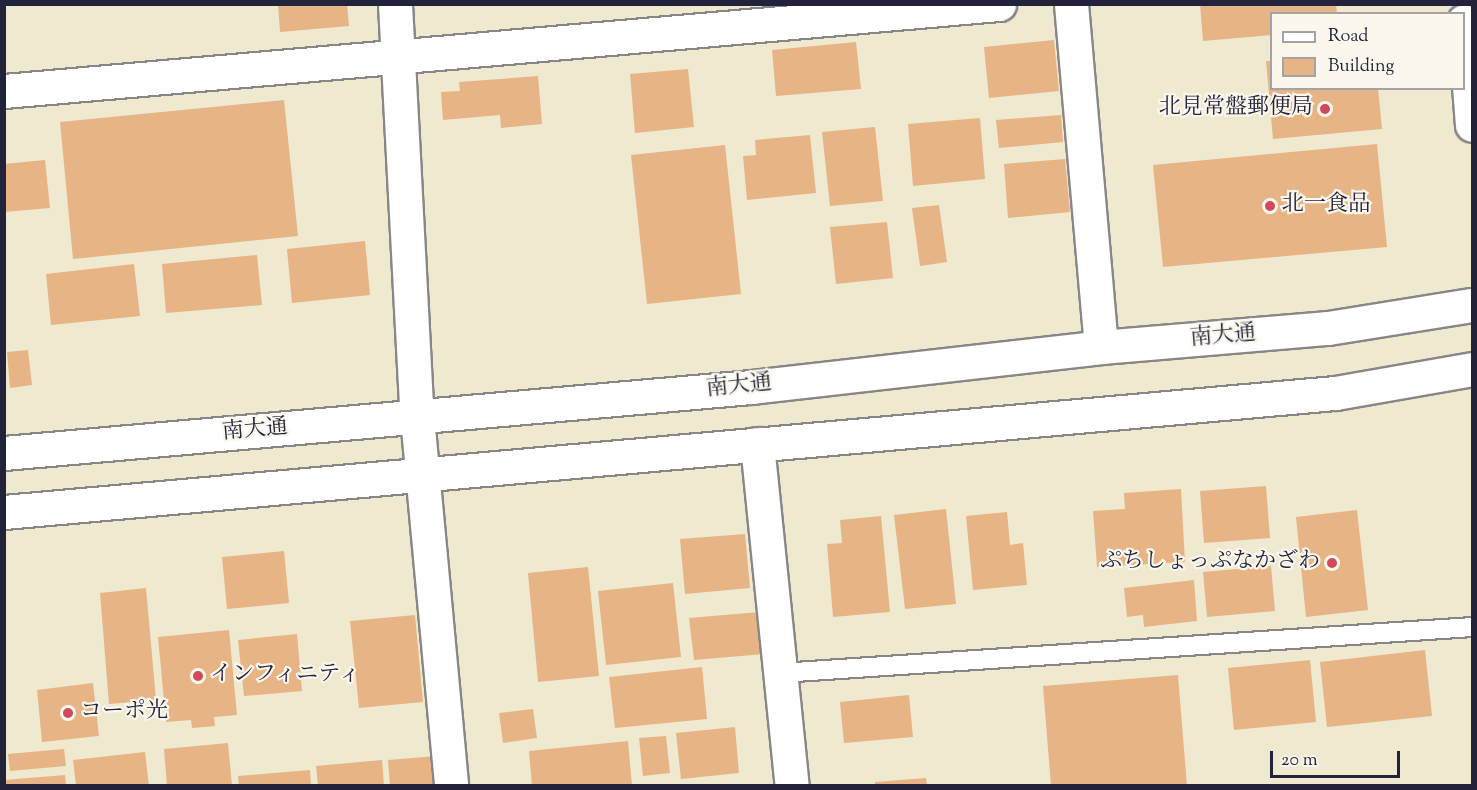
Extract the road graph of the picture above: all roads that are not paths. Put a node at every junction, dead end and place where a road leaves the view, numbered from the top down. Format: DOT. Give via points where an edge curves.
graph roads {
  1 [pos="395,4"];
  2 [pos="999,4"];
  3 [pos="1071,4"];
  4 [pos="1465,27"];
  5 [pos="1469,52"];
  6 [pos="400,58"];
  7 [pos="4,91"];
  8 [pos="1473,124"];
  9 [pos="1473,305"];
  10 [pos="1101,347"];
  11 [pos="1473,369"];
  12 [pos="417,417"];
  13 [pos="757,444"];
  14 [pos="4,453"];
  15 [pos="421,474"];
  16 [pos="4,512"];
  17 [pos="1473,627"];
  18 [pos="780,672"];
  19 [pos="451,786"];
  20 [pos="792,786"];
  1 -- 6 [label="street"];
  2 -- 6 [label="street"];
  3 -- 10 [label="street"];
  4 -- 5 [label="street"];
  5 -- 8 [label="street"];
  6 -- 7 [label="street"];
  6 -- 12 [label="street"];
  9 -- 10 [label="street, 南大通" via="1328,328"];
  10 -- 12 [label="street, 南大通" via="751,387"];
  11 -- 13 [label="street" via="1336,393"];
  12 -- 14 [label="street, 南大通"];
  12 -- 15 [label="street"];
  13 -- 15 [label="street"];
  13 -- 18 [label="street"];
  15 -- 16 [label="street"];
  15 -- 19 [label="street"];
  17 -- 18 [label="lane"];
  18 -- 20 [label="street"];
}
